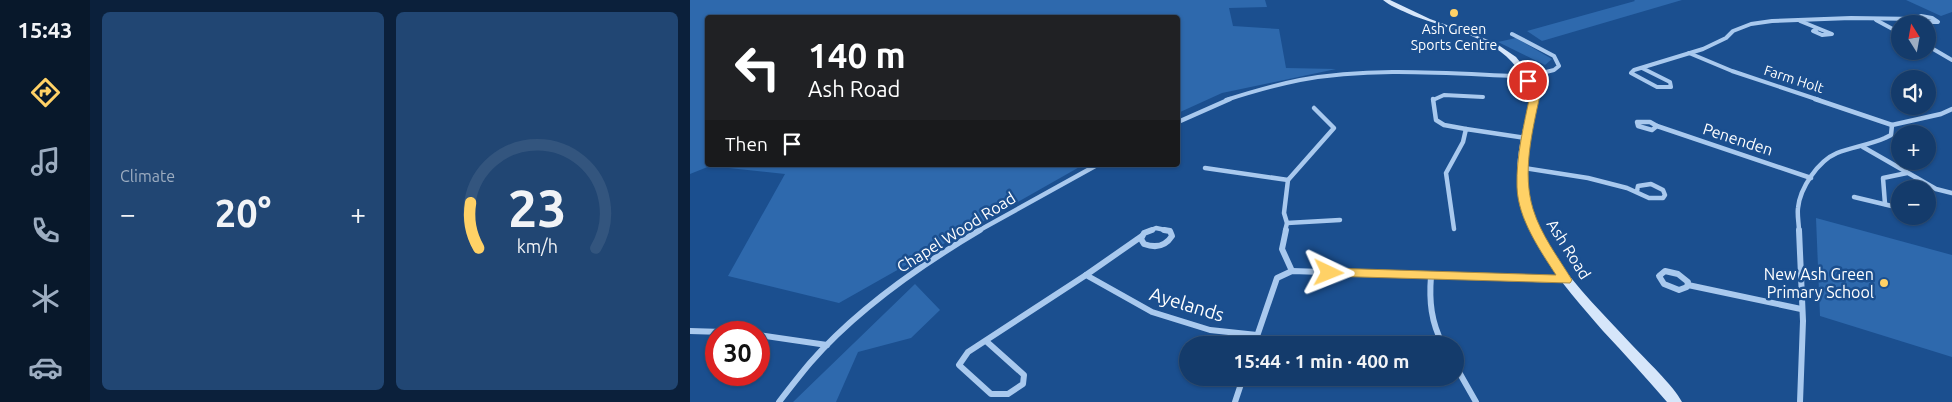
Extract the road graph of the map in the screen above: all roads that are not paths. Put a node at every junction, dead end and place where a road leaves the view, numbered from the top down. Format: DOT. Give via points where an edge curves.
graph roads {
  1 [pos="1386,0"];
  2 [pos="1918,19"];
  3 [pos="1797,20"];
  4 [pos="1876,20"];
  5 [pos="1891,20"];
  6 [pos="1891,28"];
  7 [pos="1817,29"];
  8 [pos="1512,34"];
  9 [pos="1936,51"];
  10 [pos="1689,54"];
  11 [pos="1952,60"];
  12 [pos="1642,68"];
  13 [pos="1521,69"];
  14 [pos="1538,74"];
  15 [pos="1513,76"];
  16 [pos="1528,81"];
  17 [pos="1483,97"];
  18 [pos="1314,108"];
  19 [pos="1952,108"];
  20 [pos="1180,121"];
  21 [pos="1892,125"];
  22 [pos="1657,126"];
  23 [pos="1466,129"];
  24 [pos="1891,135"];
  25 [pos="1526,138"];
  26 [pos="1863,147"];
  27 [pos="1093,167"];
  28 [pos="1204,168"];
  29 [pos="1524,168"];
  30 [pos="1908,173"];
  31 [pos="1811,178"];
  32 [pos="1288,180"];
  33 [pos="1637,191"];
  34 [pos="1952,194"];
  35 [pos="1854,197"];
  36 [pos="1885,204"];
  37 [pos="1891,206"];
  38 [pos="1340,220"];
  39 [pos="1287,223"];
  40 [pos="1454,229"];
  41 [pos="1142,236"];
  42 [pos="1292,271"];
  43 [pos="1086,275"];
  44 [pos="1431,276"];
  45 [pos="1565,280"];
  46 [pos="1688,285"];
  47 [pos="1801,309"];
  48 [pos="690,331"];
  49 [pos="705,331"];
  50 [pos="1258,335"];
  51 [pos="1438,336"];
  52 [pos="770,337"];
  53 [pos="986,342"];
  54 [pos="827,345"];
  55 [pos="1464,381"];
  56 [pos="1240,386"];
  57 [pos="779,402"];
  58 [pos="1235,402"];
  59 [pos="1476,402"];
  60 [pos="1675,402"];
  61 [pos="1800,402"];
  1 -- 13 [label="street" via="1489,42 1516,60"];
  2 -- 2 [label="street" via="1931,23 1938,22 1925,16 1917,16"];
  3 -- 4 [label="street"];
  3 -- 7 [label="street"];
  3 -- 10 [label="street" via="1751,24"];
  4 -- 5 [label="street"];
  4 -- 6 [label="street"];
  8 -- 14 [label="street" via="1558,61 1554,70"];
  9 -- 11 [label="street"];
  10 -- 12 [label="street"];
  10 -- 21 [label="street, Farm Holt"];
  12 -- 12 [label="street" via="1631,73 1657,87 1672,87 1670,82"];
  13 -- 14 [label="street"];
  13 -- 15 [label="street"];
  14 -- 16 [label="street" via="1538,79"];
  15 -- 16 [label="street"];
  15 -- 20 [label="street" via="1336,74 1252,90"];
  16 -- 25 [label="street, Ash Road" via="1535,95"];
  17 -- 23 [label="street" via="1444,95 1433,99 1436,120"];
  18 -- 32 [label="street" via="1334,128"];
  19 -- 21 [label="street" via="1941,114"];
  22 -- 31 [label="street, Penenden"];
  23 -- 25 [label="street"];
  23 -- 40 [label="street" via="1463,142 1446,173"];
  24 -- 26 [label="street"];
  25 -- 29 [label="street, Ash Road"];
  26 -- 30 [label="street"];
  26 -- 31 [label="street" via="1837,153 1822,163"];
  27 -- 54 [label="street, Chapel Wood Road" via="935,257 877,299"];
  28 -- 32 [label="street"];
  29 -- 33 [label="street" via="1574,175"];
  29 -- 45 [label="street, Ash Road" via="1523,188 1528,211 1542,243"];
  30 -- 34 [label="street"];
  30 -- 36 [label="street" via="1883,178"];
  31 -- 47 [label="street" via="1803,189 1798,207"];
  32 -- 39 [label="street" via="1284,213"];
  33 -- 33 [label="street" via="1653,199 1665,195 1663,190 1651,184 1638,186"];
  35 -- 36 [label="street"];
  36 -- 37 [label="street"];
  38 -- 39 [label="street"];
  39 -- 42 [label="street" via="1282,249"];
  41 -- 41 [label="street" via="1149,230 1162,228 1170,231 1172,236 1166,244 1152,247 1144,244"];
  41 -- 43 [label="street"];
  42 -- 44 [label="street"];
  42 -- 50 [label="street" via="1277,278"];
  43 -- 50 [label="street, Ayelands" via="1152,312 1210,330"];
  43 -- 53 [label="street"];
  44 -- 45 [label="street"];
  44 -- 51 [label="street" via="1429,303"];
  45 -- 60 [label="street, Ash Road"];
  46 -- 46 [label="street" via="1684,289 1674,289 1664,284 1659,276 1665,271 1675,272 1686,279"];
  46 -- 47 [label="street"];
  47 -- 61 [label="street"];
  48 -- 49 [label="street"];
  52 -- 54 [label="street"];
  53 -- 53 [label="street" via="968,352 959,365 991,394 1008,394 1023,384 1024,375"];
  54 -- 57 [label="street, Chapel Wood Road"];
  55 -- 59 [label="street"];
  56 -- 58 [label="street"];
}
